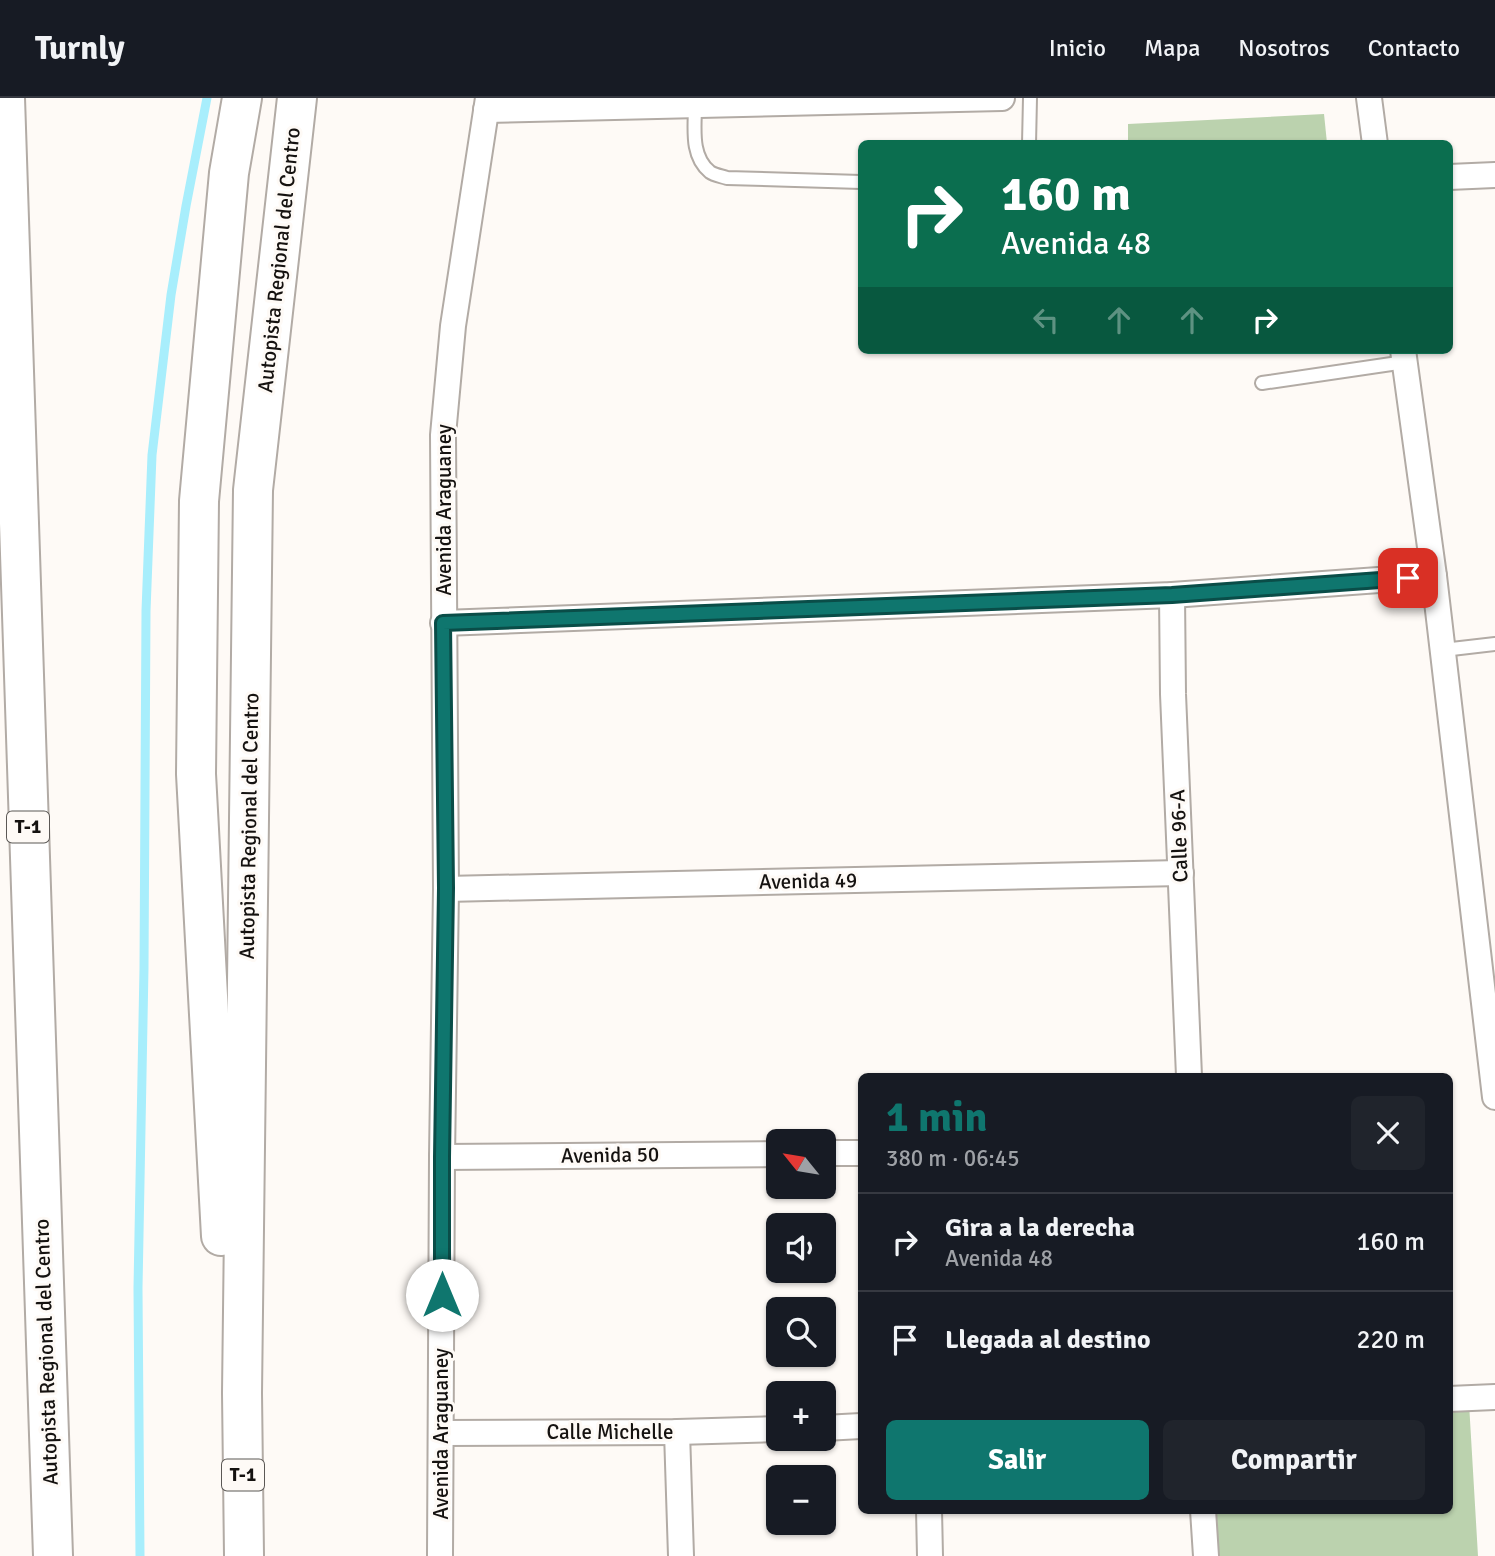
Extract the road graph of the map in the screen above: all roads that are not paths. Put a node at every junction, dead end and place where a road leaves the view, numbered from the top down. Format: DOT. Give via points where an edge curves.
graph roads {
  1 [pos="5,98"];
  2 [pos="242,98"];
  3 [pos="297,98"];
  4 [pos="1002,98"];
  5 [pos="1030,98"];
  6 [pos="1369,98"];
  7 [pos="487,104"];
  8 [pos="695,105"];
  9 [pos="1030,140"];
  10 [pos="1374,140"];
  11 [pos="1495,175"];
  12 [pos="1453,177"];
  13 [pos="858,182"];
  14 [pos="1404,356"];
  15 [pos="1262,383"];
  16 [pos="1434,576"];
  17 [pos="1172,595"];
  18 [pos="443,623"];
  19 [pos="1495,644"];
  20 [pos="1443,649"];
  21 [pos="0,802"];
  22 [pos="1181,873"];
  23 [pos="456,888"];
  24 [pos="1189,1073"];
  25 [pos="37,1092"];
  26 [pos="1495,1097"];
  27 [pos="836,1153"];
  28 [pos="858,1153"];
  29 [pos="766,1154"];
  30 [pos="442,1157"];
  31 [pos="242,1393"];
  32 [pos="1495,1396"];
  33 [pos="1453,1399"];
  34 [pos="858,1426"];
  35 [pos="836,1427"];
  36 [pos="766,1429"];
  37 [pos="677,1432"];
  38 [pos="442,1433"];
  39 [pos="929,1514"];
  40 [pos="1203,1514"];
  41 [pos="53,1556"];
  42 [pos="244,1556"];
  43 [pos="440,1556"];
  44 [pos="681,1556"];
  45 [pos="930,1556"];
  46 [pos="1206,1556"];
  1 -- 25 [label="highway, Autopista Regional del Centro / T-1"];
  2 -- 31 [label="highway" via="229,173 199,501 196,774 224,1294"];
  3 -- 31 [label="highway, Autopista Regional del Centro / T-1" via="253,490"];
  4 -- 8 [label="street"];
  5 -- 9 [label="lane"];
  6 -- 10 [label="street"];
  7 -- 8 [label="street"];
  7 -- 18 [label="street, Avenida Araguaney" via="453,326 443,435"];
  8 -- 13 [label="lane" via="695,144 711,173 727,178"];
  11 -- 12 [label="street"];
  14 -- 15 [label="lane"];
  14 -- 16 [label="street"];
  16 -- 17 [label="street"];
  16 -- 20 [label="street"];
  17 -- 18 [label="street"];
  17 -- 22 [label="street, Calle 96-A"];
  18 -- 23 [label="street, Avenida Araguaney"];
  19 -- 20 [label="lane"];
  20 -- 26 [label="street"];
  21 -- 25 [label="highway"];
  22 -- 23 [label="street, Avenida 49"];
  22 -- 24 [label="street, Calle 96-A"];
  23 -- 30 [label="street, Avenida Araguaney"];
  25 -- 41 [label="highway, Autopista Regional del Centro / T-1"];
  27 -- 28 [label="street"];
  29 -- 30 [label="street, Avenida 50"];
  30 -- 38 [label="street, Avenida Araguaney"];
  31 -- 42 [label="highway, Autopista Regional del Centro / T-1"];
  32 -- 33 [label="street"];
  34 -- 35 [label="street"];
  36 -- 37 [label="street, Calle Michelle"];
  37 -- 38 [label="street, Calle Michelle"];
  37 -- 44 [label="street"];
  38 -- 43 [label="street, Avenida Araguaney"];
  39 -- 45 [label="street"];
  40 -- 46 [label="street"];
}
